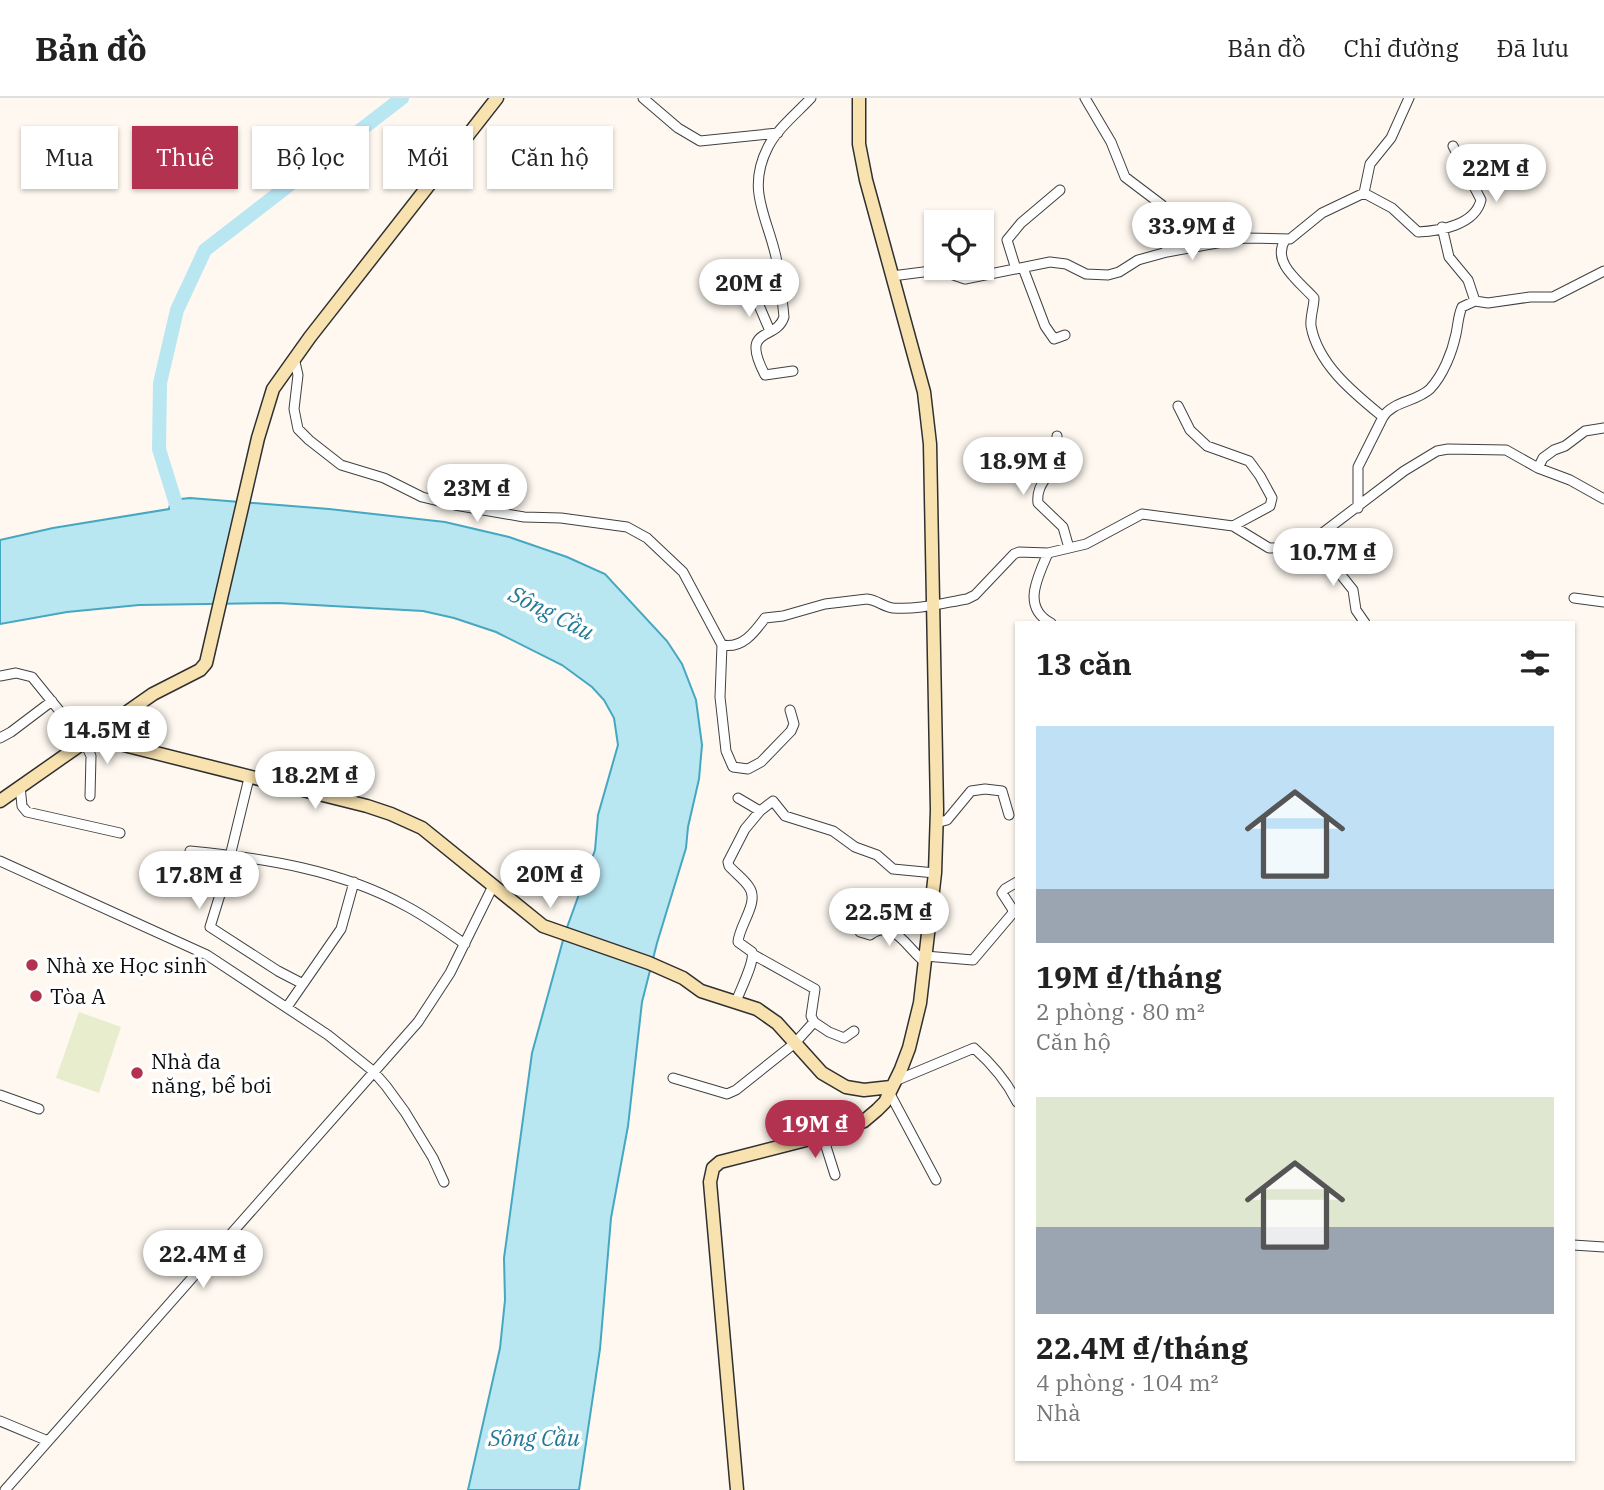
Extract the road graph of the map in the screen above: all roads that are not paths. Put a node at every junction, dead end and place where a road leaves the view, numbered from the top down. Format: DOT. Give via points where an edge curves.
graph roads {
  1 [pos="497,98"];
  2 [pos="643,98"];
  3 [pos="859,98"];
  4 [pos="1085,98"];
  5 [pos="1409,98"];
  6 [pos="808,99"];
  7 [pos="778,133"];
  8 [pos="1453,146"];
  9 [pos="1060,190"];
  10 [pos="1364,193"];
  11 [pos="1442,227"];
  12 [pos="1285,240"];
  13 [pos="1167,252"];
  14 [pos="1019,269"];
  15 [pos="1604,271"];
  16 [pos="892,276"];
  17 [pos="755,296"];
  18 [pos="1475,301"];
  19 [pos="770,331"];
  20 [pos="1065,335"];
  21 [pos="294,358"];
  22 [pos="793,371"];
  23 [pos="1178,406"];
  24 [pos="1383,417"];
  25 [pos="1604,428"];
  26 [pos="1057,436"];
  27 [pos="1538,468"];
  28 [pos="1604,499"];
  29 [pos="1358,508"];
  30 [pos="1233,526"];
  31 [pos="1314,541"];
  32 [pos="1069,548"];
  33 [pos="1048,553"];
  34 [pos="1574,598"];
  35 [pos="1604,602"];
  36 [pos="933,605"];
  37 [pos="1048,621"];
  38 [pos="1364,621"];
  39 [pos="722,645"];
  40 [pos="0,676"];
  41 [pos="52,701"];
  42 [pos="790,710"];
  43 [pos="0,738"];
  44 [pos="88,739"];
  45 [pos="248,778"];
  46 [pos="20,786"];
  47 [pos="90,796"];
  48 [pos="738,798"];
  49 [pos="0,801"];
  50 [pos="760,811"];
  51 [pos="1009,815"];
  52 [pos="936,823"];
  53 [pos="120,833"];
  54 [pos="190,850"];
  55 [pos="230,855"];
  56 [pos="0,861"];
  57 [pos="935,873"];
  58 [pos="354,882"];
  59 [pos="1015,883"];
  60 [pos="493,886"];
  61 [pos="860,932"];
  62 [pos="465,944"];
  63 [pos="754,955"];
  64 [pos="925,959"];
  65 [pos="303,984"];
  66 [pos="736,1002"];
  67 [pos="287,1007"];
  68 [pos="814,1022"];
  69 [pos="854,1031"];
  70 [pos="795,1043"];
  71 [pos="373,1071"];
  72 [pos="673,1078"];
  73 [pos="1013,1083"];
  74 [pos="892,1087"];
  75 [pos="0,1095"];
  76 [pos="39,1109"];
  77 [pos="823,1137"];
  78 [pos="835,1175"];
  79 [pos="936,1180"];
  80 [pos="444,1182"];
  81 [pos="1575,1245"];
  82 [pos="1604,1247"];
  83 [pos="0,1420"];
  84 [pos="48,1441"];
  85 [pos="4,1487"];
  86 [pos="737,1490"];
  1 -- 21 [label="street"];
  2 -- 7 [label="street" via="700,141"];
  3 -- 16 [label="street" via="859,144"];
  4 -- 13 [label="street" via="1125,177 1162,205"];
  5 -- 10 [label="street" via="1391,138 1370,164"];
  6 -- 7 [label="street"];
  7 -- 19 [label="street" via="760,166 757,185 776,257 784,317"];
  8 -- 11 [label="street" via="1481,202 1461,224"];
  9 -- 14 [label="street" via="1007,240"];
  10 -- 11 [label="street" via="1391,208 1415,231"];
  10 -- 12 [label="street" via="1322,213"];
  11 -- 18 [label="street" via="1449,257 1468,280"];
  12 -- 13 [label="street" via="1245,239"];
  12 -- 24 [label="street" via="1283,262 1314,298 1311,325 1324,356 1351,390"];
  13 -- 14 [label="street" via="1108,275 1086,274 1060,263"];
  14 -- 16 [label="street" via="965,279 939,270"];
  14 -- 20 [label="street" via="1054,339"];
  15 -- 18 [label="street" via="1553,297"];
  16 -- 36 [label="street" via="925,391"];
  17 -- 19 [label="street"];
  18 -- 24 [label="street" via="1462,307 1448,358 1431,387 1392,407"];
  19 -- 22 [label="street" via="755,344 764,373"];
  21 -- 39 [label="street" via="298,429 341,465 443,502 636,530 683,572"];
  21 -- 44 [label="street" via="273,389 258,438 206,663"];
  23 -- 30 [label="street" via="1190,430 1207,446 1249,461 1272,498 1270,506"];
  24 -- 29 [label="street" via="1358,467"];
  25 -- 27 [label="street" via="1585,431 1543,458"];
  26 -- 32 [label="street" via="1055,460 1037,497 1063,527"];
  27 -- 28 [label="street"];
  27 -- 29 [label="street" via="1506,450 1448,449 1404,471"];
  29 -- 31 [label="street"];
  30 -- 31 [label="street" via="1269,548 1298,548"];
  30 -- 32 [label="street" via="1140,515 1099,539"];
  31 -- 38 [label="street" via="1353,590 1356,610"];
  32 -- 33 [label="street"];
  33 -- 36 [label="street" via="1014,554 975,595"];
  33 -- 37 [label="street" via="1033,600"];
  34 -- 35 [label="street"];
  36 -- 39 [label="street" via="893,608 867,599 825,604 765,618 752,636 731,647"];
  36 -- 52 [label="street"];
  39 -- 42 [label="street" via="720,696 726,751 733,767 748,769 761,762 791,732"];
  40 -- 41 [label="street" via="32,677"];
  41 -- 43 [label="street"];
  41 -- 44 [label="street"];
  44 -- 45 [label="street"];
  44 -- 46 [label="street"];
  44 -- 47 [label="street"];
  45 -- 55 [label="street"];
  45 -- 60 [label="street" via="405,820 422,828"];
  46 -- 49 [label="street"];
  46 -- 53 [label="street" via="27,812"];
  48 -- 50 [label="street"];
  50 -- 57 [label="street" via="773,801 785,816 833,831 893,869"];
  50 -- 63 [label="street" via="728,862 752,891 738,942"];
  51 -- 52 [label="street" via="1002,791 978,789 967,794 947,820"];
  52 -- 57 [label="street"];
  54 -- 55 [label="street"];
  55 -- 58 [label="street"];
  55 -- 65 [label="street" via="210,927"];
  56 -- 67 [label="street" via="192,947"];
  57 -- 64 [label="street"];
  58 -- 62 [label="street" via="406,906"];
  58 -- 65 [label="street" via="341,929"];
  59 -- 64 [label="street" via="1002,894 1012,914 973,960"];
  60 -- 62 [label="street"];
  60 -- 66 [label="street" via="543,926 649,963 701,991"];
  61 -- 64 [label="street" via="868,935 882,928 892,932"];
  62 -- 71 [label="street" via="418,1022"];
  63 -- 66 [label="street"];
  63 -- 68 [label="street" via="815,989"];
  64 -- 74 [label="street" via="909,1048"];
  65 -- 67 [label="street"];
  66 -- 70 [label="street" via="768,1016"];
  67 -- 71 [label="street"];
  68 -- 69 [label="street" via="844,1038"];
  68 -- 70 [label="street"];
  70 -- 72 [label="street" via="727,1094"];
  70 -- 74 [label="street" via="821,1073 846,1087"];
  71 -- 80 [label="street" via="405,1112"];
  71 -- 84 [label="street"];
  73 -- 74 [label="street" via="974,1048"];
  74 -- 77 [label="street" via="885,1102 864,1121"];
  74 -- 79 [label="street"];
  75 -- 76 [label="street"];
  77 -- 78 [label="street"];
  77 -- 86 [label="street" via="720,1162 713,1168 710,1182"];
  81 -- 82 [label="street"];
  83 -- 84 [label="street"];
  84 -- 85 [label="street"];
}
